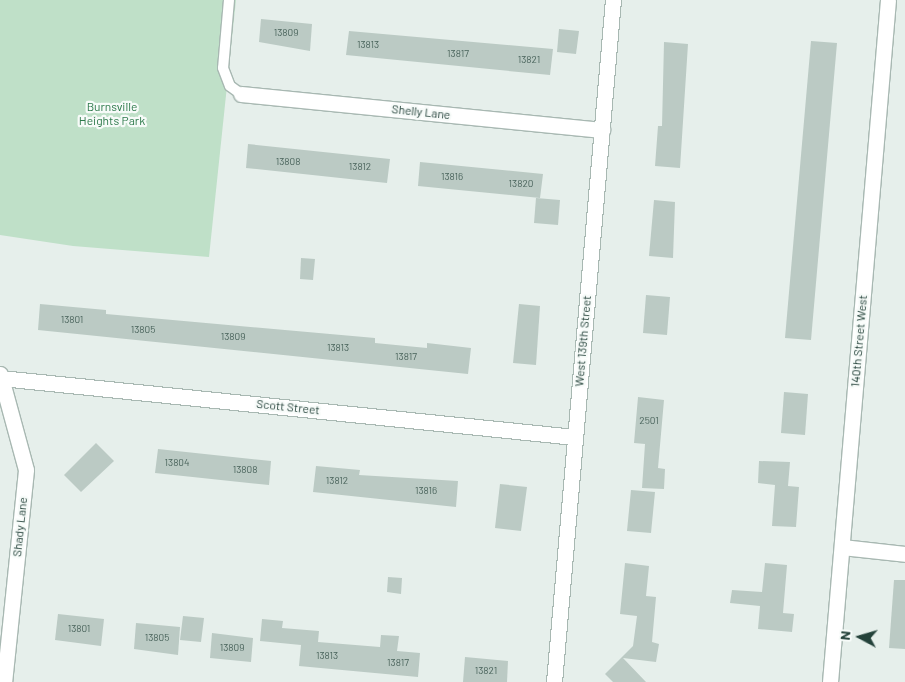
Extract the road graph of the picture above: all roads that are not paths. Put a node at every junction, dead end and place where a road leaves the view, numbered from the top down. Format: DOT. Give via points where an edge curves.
graph roads {
  1 [pos="229,0"];
  2 [pos="613,0"];
  3 [pos="888,0"];
  4 [pos="241,94"];
  5 [pos="602,130"];
  6 [pos="0,376"];
  7 [pos="575,437"];
  8 [pos="842,547"];
  9 [pos="905,554"];
  10 [pos="4,682"];
  11 [pos="554,682"];
  12 [pos="830,682"];
  1 -- 4 [label="lane" via="223,68 230,86"];
  2 -- 5 [label="street, West 139th Street"];
  3 -- 8 [label="street, 140th Street West"];
  4 -- 5 [label="street, Shelly Lane"];
  5 -- 7 [label="street, West 139th Street"];
  6 -- 7 [label="street, Scott Street"];
  6 -- 10 [label="street, Shady Lane" via="26,470"];
  7 -- 11 [label="street, West 139th Street"];
  8 -- 9 [label="street"];
  8 -- 12 [label="street, 140th Street West"];
}
